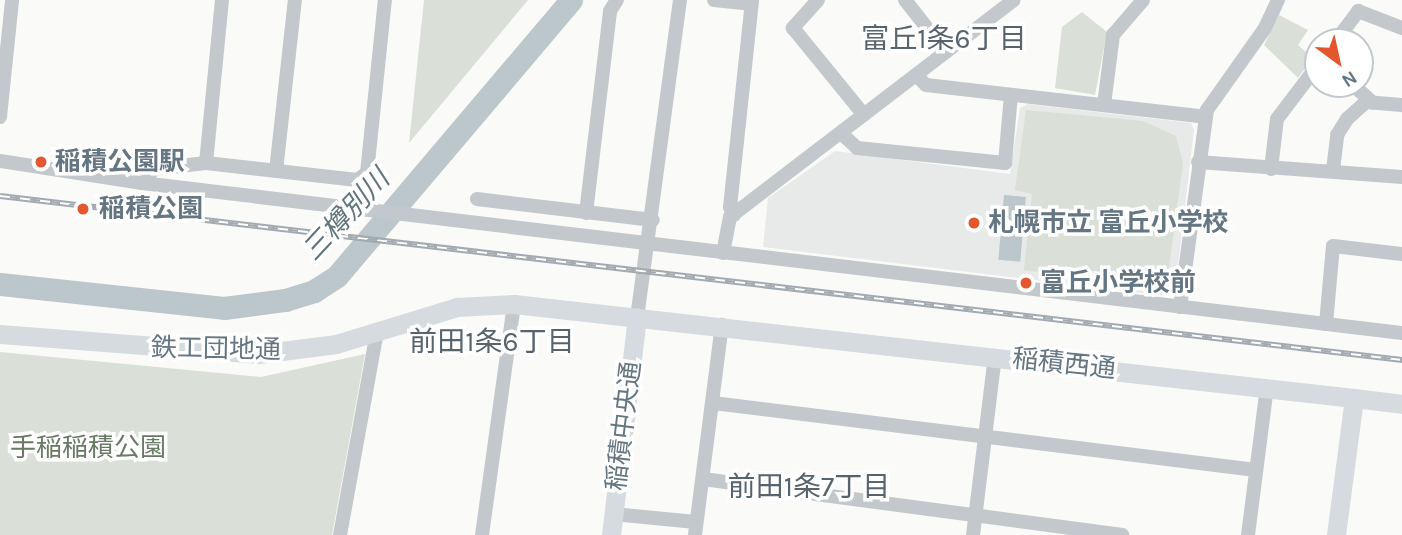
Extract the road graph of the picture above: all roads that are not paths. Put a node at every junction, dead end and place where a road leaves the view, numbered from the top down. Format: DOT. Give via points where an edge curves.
graph roads {
  1 [pos="12,0"];
  2 [pos="222,0"];
  3 [pos="295,0"];
  4 [pos="384,0"];
  5 [pos="617,0"];
  6 [pos="680,0"];
  7 [pos="714,0"];
  8 [pos="818,0"];
  9 [pos="905,0"];
  10 [pos="1014,0"];
  11 [pos="1143,0"];
  12 [pos="1278,0"];
  13 [pos="751,2"];
  14 [pos="1345,28"];
  15 [pos="1402,28"];
  16 [pos="946,52"];
  17 [pos="916,75"];
  18 [pos="1304,83"];
  19 [pos="1012,94"];
  20 [pos="1367,98"];
  21 [pos="1373,103"];
  22 [pos="1104,105"];
  23 [pos="1402,105"];
  24 [pos="863,115"];
  25 [pos="0,117"];
  26 [pos="1205,117"];
  27 [pos="841,133"];
  28 [pos="0,161"];
  29 [pos="1198,162"];
  30 [pos="206,163"];
  31 [pos="1271,169"];
  32 [pos="1333,170"];
  33 [pos="276,171"];
  34 [pos="1402,177"];
  35 [pos="142,183"];
  36 [pos="477,199"];
  37 [pos="586,213"];
  38 [pos="734,215"];
  39 [pos="653,220"];
  40 [pos="645,244"];
  41 [pos="723,253"];
  42 [pos="1402,254"];
  43 [pos="514,304"];
  44 [pos="1180,307"];
  45 [pos="637,318"];
  46 [pos="1326,324"];
  47 [pos="722,325"];
  48 [pos="377,332"];
  49 [pos="1402,333"];
  50 [pos="0,334"];
  51 [pos="995,356"];
  52 [pos="1267,387"];
  53 [pos="1354,398"];
  54 [pos="713,403"];
  55 [pos="1402,404"];
  56 [pos="984,437"];
  57 [pos="1256,470"];
  58 [pos="703,479"];
  59 [pos="613,514"];
  60 [pos="975,517"];
  61 [pos="695,528"];
  62 [pos="340,535"];
  63 [pos="482,535"];
  64 [pos="611,535"];
  65 [pos="973,535"];
  66 [pos="1122,535"];
  67 [pos="1248,535"];
  68 [pos="1336,535"];
  1 -- 25 [label="street"];
  2 -- 30 [label="street"];
  3 -- 33 [label="street"];
  4 -- 33 [label="street" via="367,173 357,180"];
  5 -- 37 [label="street" via="610,11"];
  6 -- 39 [label="street"];
  7 -- 13 [label="street"];
  8 -- 24 [label="street" via="793,28"];
  9 -- 16 [label="street"];
  10 -- 16 [label="street"];
  11 -- 22 [label="street" via="1113,35"];
  12 -- 26 [label="street" via="1265,28"];
  13 -- 38 [label="street" via="730,207"];
  14 -- 15 [label="street" via="1358,11"];
  16 -- 17 [label="street"];
  17 -- 19 [label="street" via="926,85"];
  17 -- 24 [label="street"];
  18 -- 31 [label="street" via="1277,119"];
  19 -- 22 [label="street"];
  19 -- 27 [label="street" via="1005,163 857,148"];
  20 -- 21 [label="street"];
  21 -- 23 [label="street"];
  21 -- 32 [label="street" via="1366,102 1337,135"];
  22 -- 26 [label="street"];
  24 -- 27 [label="street"];
  26 -- 29 [label="street"];
  27 -- 38 [label="street"];
  28 -- 35 [label="street"];
  29 -- 31 [label="street"];
  29 -- 44 [label="street"];
  30 -- 33 [label="street"];
  30 -- 35 [label="street" via="154,169"];
  31 -- 32 [label="street"];
  32 -- 34 [label="street"];
  35 -- 40 [label="street"];
  36 -- 37 [label="street"];
  37 -- 39 [label="street"];
  38 -- 41 [label="street" via="727,226"];
  39 -- 40 [label="street"];
  40 -- 41 [label="street"];
  40 -- 45 [label="street"];
  41 -- 44 [label="street"];
  42 -- 46 [label="street" via="1333,246"];
  43 -- 45 [label="street, 鉄工団地通"];
  43 -- 48 [label="street, 鉄工団地通" via="457,307"];
  43 -- 63 [label="street"];
  44 -- 46 [label="street"];
  45 -- 47 [label="street, 稲積西通"];
  45 -- 59 [label="street, 稲積中央通"];
  46 -- 49 [label="street"];
  47 -- 51 [label="street, 稲積西通"];
  47 -- 54 [label="street"];
  48 -- 50 [label="street, 鉄工団地通" via="336,344 258,354"];
  48 -- 62 [label="street"];
  51 -- 52 [label="street, 稲積西通"];
  51 -- 56 [label="street"];
  52 -- 53 [label="street, 稲積西通"];
  52 -- 57 [label="street"];
  53 -- 55 [label="street, 稲積西通"];
  53 -- 68 [label="street"];
  54 -- 56 [label="street"];
  54 -- 58 [label="street"];
  56 -- 57 [label="street"];
  56 -- 60 [label="street"];
  57 -- 67 [label="street"];
  58 -- 60 [label="street"];
  58 -- 61 [label="street"];
  59 -- 61 [label="street"];
  59 -- 64 [label="street, 稲積中央通"];
  60 -- 65 [label="street"];
  60 -- 66 [label="street"];
}
